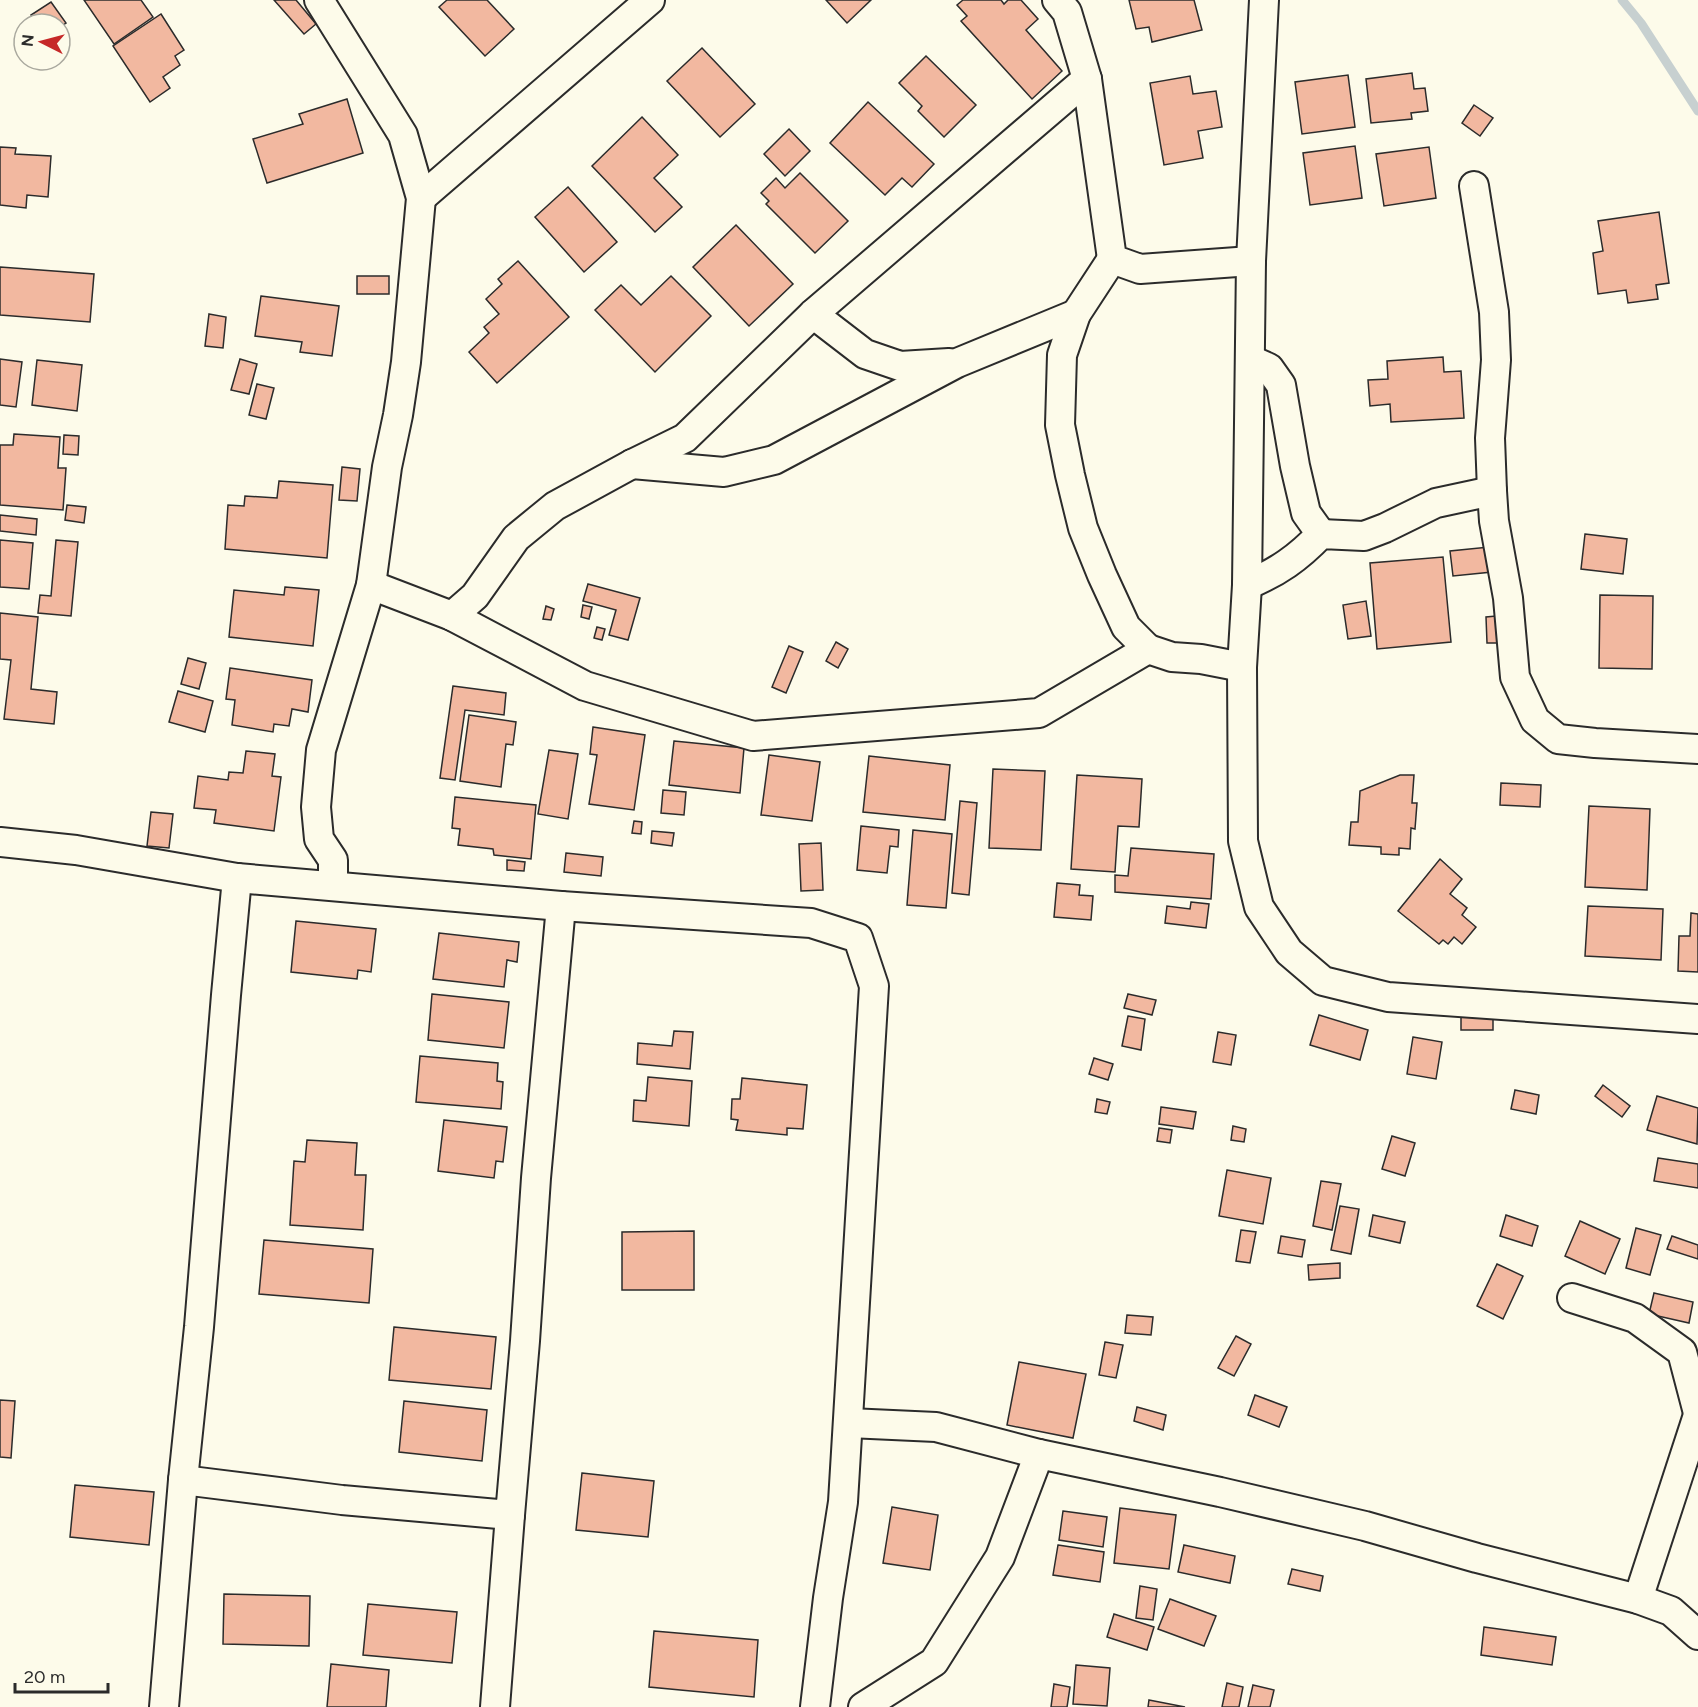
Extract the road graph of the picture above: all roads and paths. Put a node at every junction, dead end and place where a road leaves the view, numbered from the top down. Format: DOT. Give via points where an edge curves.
graph roads {
  1 [pos="319,0"];
  2 [pos="650,0"];
  3 [pos="1057,0"];
  4 [pos="1264,0"];
  5 [pos="1087,79"];
  6 [pos="1474,186"];
  7 [pos="421,198"];
  8 [pos="1112,259"];
  9 [pos="1251,261"];
  10 [pos="813,314"];
  11 [pos="1077,314"];
  12 [pos="1251,360"];
  13 [pos="957,363"];
  14 [pos="632,464"];
  15 [pos="1492,491"];
  16 [pos="1321,534"];
  17 [pos="371,585"];
  18 [pos="1247,585"];
  19 [pos="452,616"];
  20 [pos="1148,649"];
  21 [pos="1242,667"];
  22 [pos="1698,749"];
  23 [pos="0,842"];
  24 [pos="237,878"];
  25 [pos="333,886"];
  26 [pos="561,906"];
  27 [pos="1698,1019"];
  28 [pos="1572,1298"];
  29 [pos="1698,1414"];
  30 [pos="849,1423"];
  31 [pos="1038,1454"];
  32 [pos="183,1480"];
  33 [pos="510,1515"];
  34 [pos="1638,1599"];
  35 [pos="1684,1609"];
  36 [pos="1698,1635"];
  37 [pos="164,1707"];
  38 [pos="495,1707"];
  39 [pos="815,1707"];
  40 [pos="863,1707"];
  1 -- 7 [label="street" via="403,135"];
  2 -- 7 [label="street"];
  3 -- 5 [label="street" via="1067,12"];
  4 -- 9 [label="street"];
  5 -- 8 [label="street"];
  5 -- 10 [label="street"];
  6 -- 15 [label="street" via="1494,312"];
  7 -- 17 [label="street" via="406,362"];
  8 -- 9 [label="street" via="1140,269"];
  8 -- 11 [label="street"];
  9 -- 12 [label="street"];
  10 -- 13 [label="street" via="865,354 900,366"];
  10 -- 14 [label="street" via="685,438"];
  11 -- 13 [label="street"];
  11 -- 20 [label="street" via="1062,355 1060,425 1070,476 1083,528 1102,575 1126,627"];
  12 -- 16 [label="street" via="1269,368 1281,385 1306,513"];
  12 -- 18 [label="street"];
  13 -- 14 [label="street" via="774,460 724,472"];
  14 -- 19 [label="street" via="555,506 516,538 475,596"];
  15 -- 16 [label="street" via="1436,502 1364,536"];
  15 -- 22 [label="street" via="1515,677 1535,720 1558,739"];
  16 -- 18 [label="street" via="1275,573"];
  17 -- 19 [label="street"];
  17 -- 25 [label="street" via="321,750 316,807 319,839 333,860"];
  18 -- 21 [label="street"];
  19 -- 20 [label="street" via="585,686 753,736 1039,713"];
  20 -- 21 [label="street" via="1172,657"];
  21 -- 27 [label="street" via="1243,841 1258,907 1289,952 1323,981 1388,997"];
  23 -- 24 [label="street" via="76,850"];
  24 -- 25 [label="street"];
  24 -- 32 [label="street"];
  25 -- 26 [label="street"];
  26 -- 30 [label="street" via="811,923 858,938 874,986"];
  26 -- 33 [label="street"];
  28 -- 29 [label="street" via="1635,1318 1682,1352"];
  29 -- 34 [label="street"];
  30 -- 31 [label="street" via="936,1427"];
  30 -- 39 [label="street" via="843,1502"];
  31 -- 34 [label="street" via="1365,1526"];
  31 -- 40 [label="street" via="1000,1557 934,1662"];
  32 -- 33 [label="street"];
  32 -- 37 [label="street"];
  33 -- 38 [label="street"];
  34 -- 35 [label="street"];
  35 -- 36 [label="street"];
}
